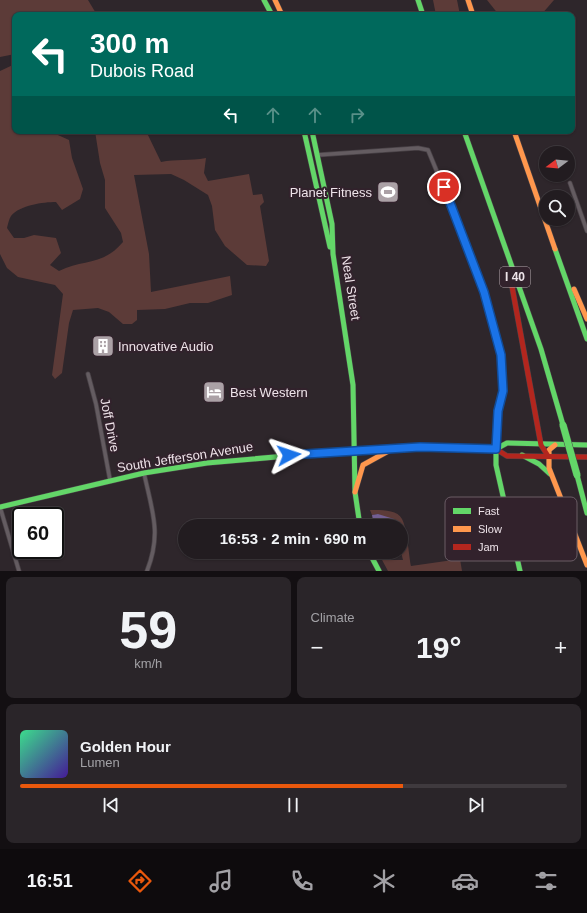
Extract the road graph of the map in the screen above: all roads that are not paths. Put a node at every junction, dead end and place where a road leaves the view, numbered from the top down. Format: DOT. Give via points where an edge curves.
graph roads {
  1 [pos="264,0"];
  2 [pos="275,0"];
  3 [pos="418,0"];
  4 [pos="468,0"];
  5 [pos="270,12"];
  6 [pos="281,12"];
  7 [pos="422,12"];
  8 [pos="472,12"];
  9 [pos="305,134"];
  10 [pos="313,134"];
  11 [pos="465,134"];
  12 [pos="515,134"];
  13 [pos="317,155"];
  14 [pos="570,183"];
  15 [pos="587,231"];
  16 [pos="502,238"];
  17 [pos="552,239"];
  18 [pos="333,254"];
  19 [pos="587,319"];
  20 [pos="587,338"];
  21 [pos="88,374"];
  22 [pos="541,444"];
  23 [pos="554,445"];
  24 [pos="587,445"];
  25 [pos="394,448"];
  26 [pos="496,449"];
  27 [pos="355,450"];
  28 [pos="522,456"];
  29 [pos="548,456"];
  30 [pos="587,456"];
  31 [pos="144,473"];
  32 [pos="554,478"];
  33 [pos="110,480"];
  34 [pos="355,492"];
  35 [pos="503,497"];
  36 [pos="561,497"];
  37 [pos="0,507"];
  38 [pos="587,513"];
  39 [pos="359,519"];
  40 [pos="577,539"];
  41 [pos="373,559"];
  42 [pos="518,561"];
  43 [pos="587,565"];
  44 [pos="19,571"];
  45 [pos="147,571"];
  46 [pos="379,571"];
  47 [pos="520,571"];
  1 -- 5 [label="main road"];
  2 -- 6 [label="main road"];
  3 -- 7 [label="main road"];
  4 -- 8 [label="main road"];
  9 -- 18 [label="main road" via="324,225"];
  10 -- 13 [label="main road, Neal Street"];
  11 -- 16 [label="main road, I 40"];
  12 -- 17 [label="main road"];
  13 -- 18 [label="main road, Neal Street" via="332,224"];
  13 -- 26 [label="street" via="418,148 428,150 464,237 494,326 503,375"];
  14 -- 15 [label="street"];
  16 -- 22 [label="main road"];
  16 -- 38 [label="main road, I 40, bridge" via="541,348"];
  17 -- 19 [label="main road"];
  17 -- 20 [label="main road"];
  18 -- 27 [label="main road, Neal Street" via="353,384"];
  21 -- 33 [label="street, Joff Drive"];
  22 -- 23 [label="main road, South Jefferson Avenue"];
  22 -- 26 [label="main road, South Jefferson Avenue" via="507,443"];
  22 -- 29 [label="main road"];
  23 -- 24 [label="main road, South Jefferson Avenue"];
  23 -- 29 [label="main road"];
  25 -- 26 [label="main road, South Jefferson Avenue"];
  25 -- 27 [label="main road, South Jefferson Avenue"];
  25 -- 34 [label="main road" via="363,465"];
  26 -- 28 [label="main road, South Jefferson Avenue" via="508,456"];
  26 -- 35 [label="main road" via="496,465"];
  27 -- 31 [label="main road, South Jefferson Avenue" via="236,459"];
  27 -- 34 [label="main road, Neal Street"];
  28 -- 29 [label="main road, South Jefferson Avenue"];
  28 -- 32 [label="main road" via="539,464"];
  29 -- 30 [label="main road, South Jefferson Avenue"];
  29 -- 32 [label="main road" via="549,468"];
  31 -- 33 [label="main road, South Jefferson Avenue"];
  31 -- 45 [label="street" via="156,539"];
  32 -- 36 [label="main road"];
  33 -- 37 [label="main road, South Jefferson Avenue"];
  34 -- 39 [label="main road, Neal Street"];
  37 -- 44 [label="street"];
  40 -- 43 [label="main road"];
  41 -- 46 [label="main road"];
  42 -- 47 [label="main road"];
}
